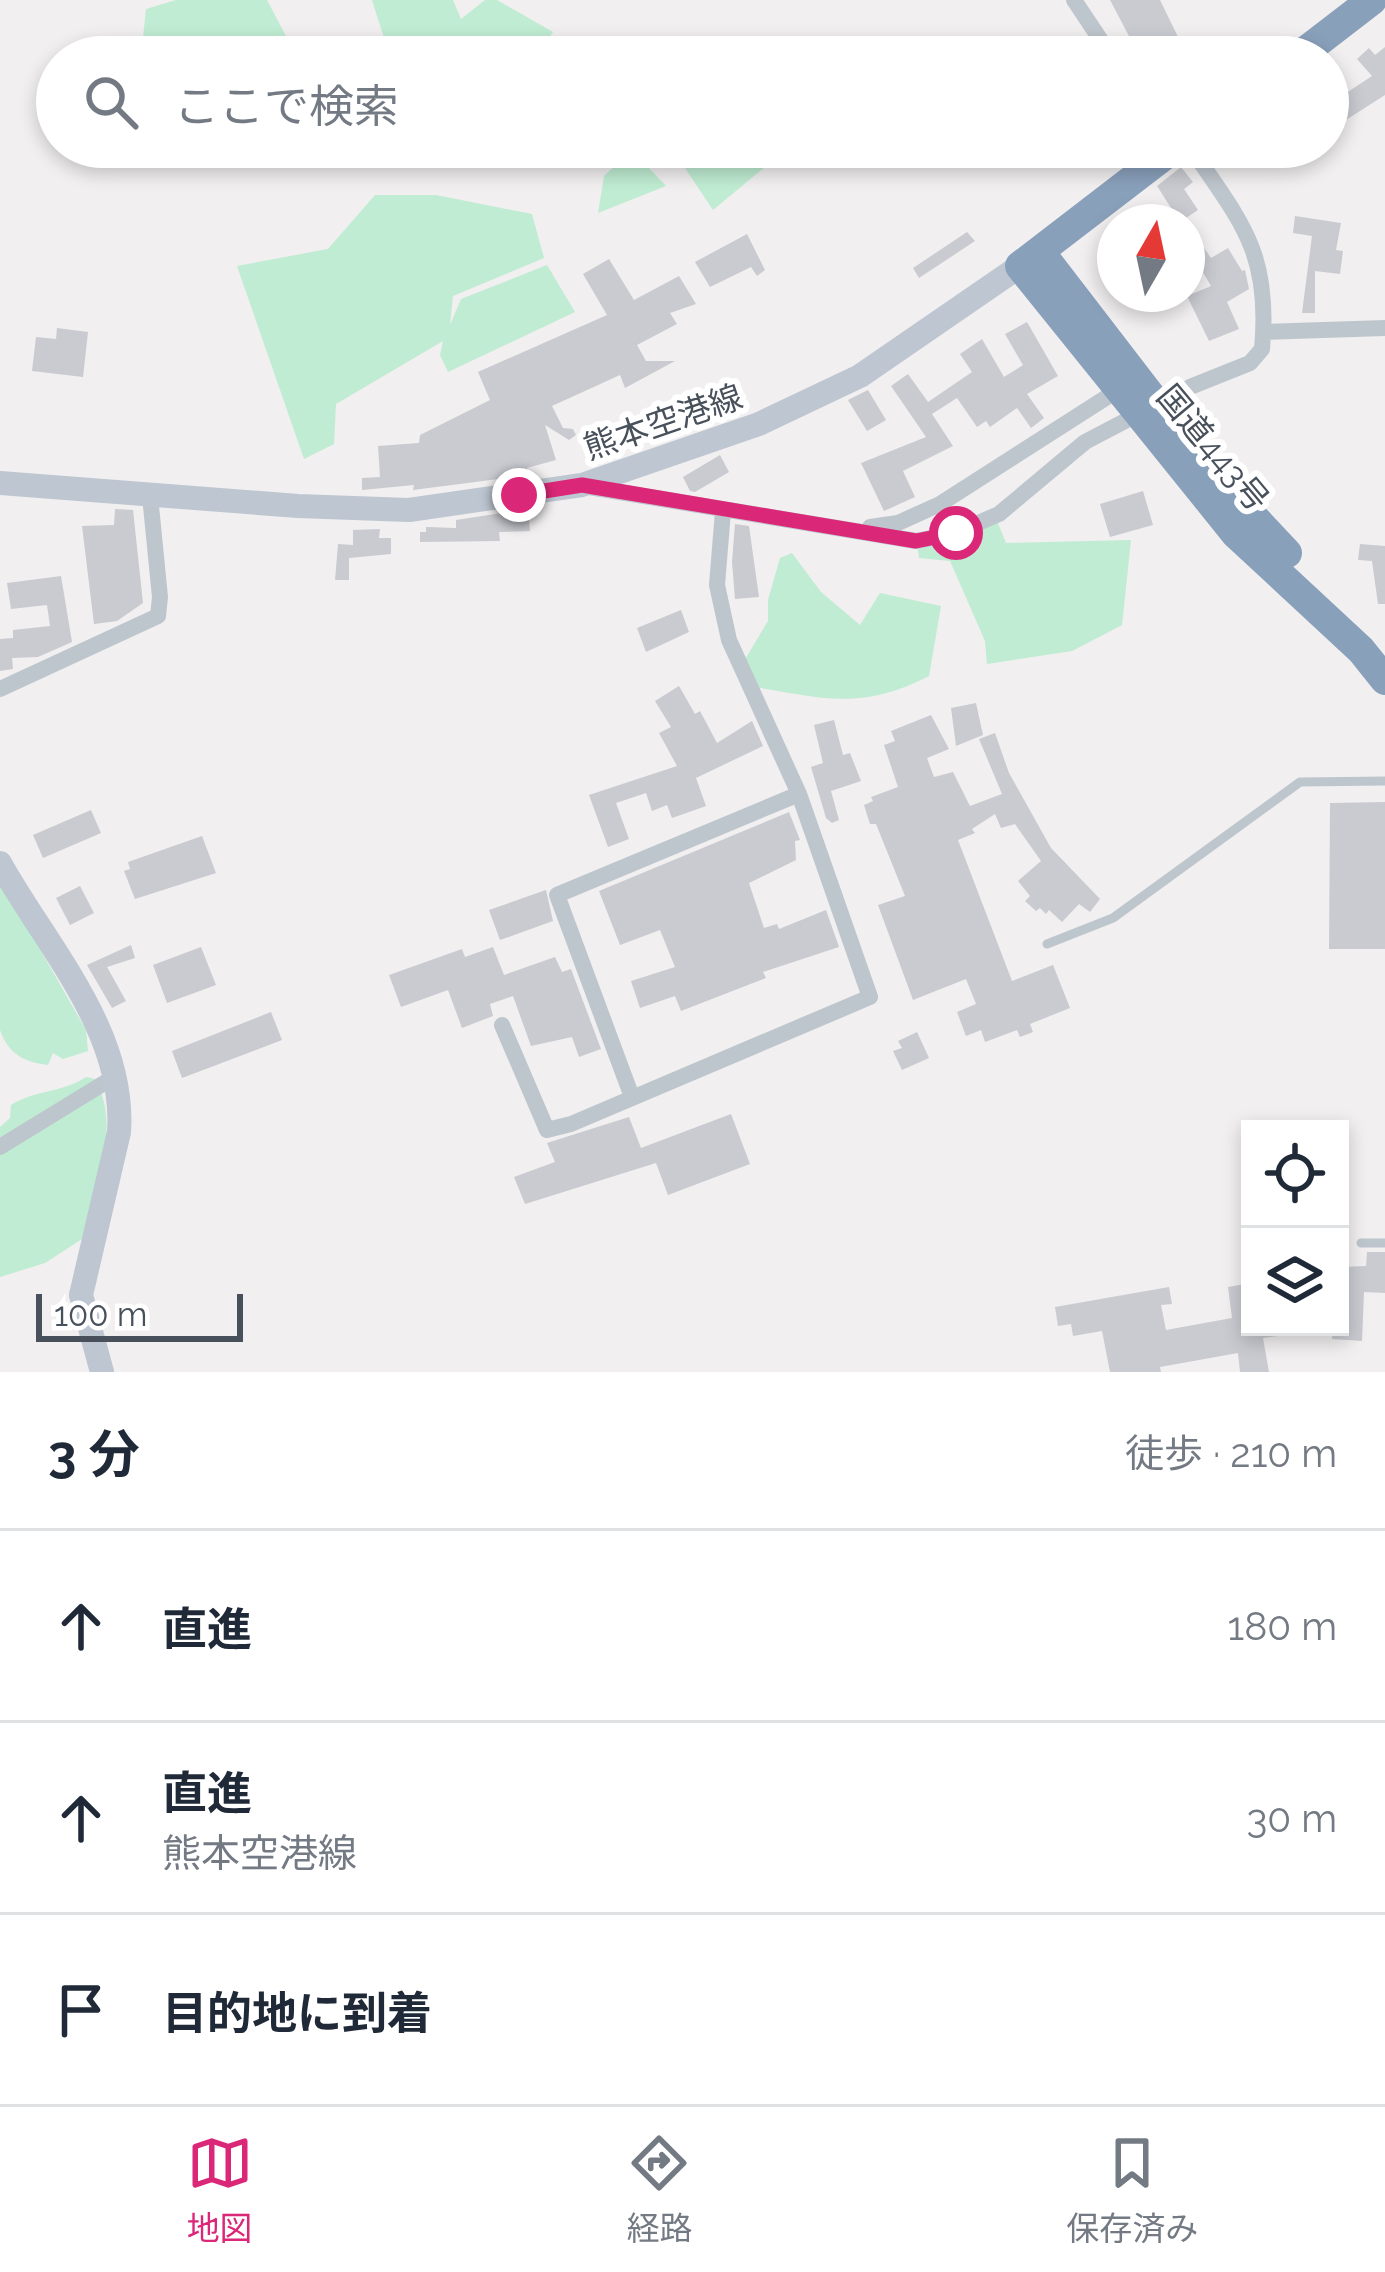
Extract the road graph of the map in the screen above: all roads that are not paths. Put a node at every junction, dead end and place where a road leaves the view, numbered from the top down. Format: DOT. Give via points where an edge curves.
graph roads {
  1 [pos="1073,0"];
  2 [pos="1372,0"];
  3 [pos="1098,36"];
  4 [pos="1325,36"];
  5 [pos="1148,168"];
  6 [pos="1204,168"];
  7 [pos="1030,259"];
  8 [pos="1385,328"];
  9 [pos="1264,332"];
  10 [pos="1118,390"];
  11 [pos="0,483"];
  12 [pos="582,485"];
  13 [pos="150,496"];
  14 [pos="723,511"];
  15 [pos="845,531"];
  16 [pos="1385,650"];
  17 [pos="1385,680"];
  18 [pos="0,689"];
  19 [pos="1385,781"];
  20 [pos="799,794"];
  21 [pos="0,863"];
  22 [pos="1047,944"];
  23 [pos="502,1025"];
  24 [pos="114,1077"];
  25 [pos="632,1097"];
  26 [pos="0,1148"];
  27 [pos="1360,1243"];
  28 [pos="1385,1243"];
  29 [pos="102,1372"];
  1 -- 3 [label="street"];
  2 -- 4 [label="highway"];
  5 -- 7 [label="highway"];
  6 -- 9 [label="street" via="1257,256"];
  7 -- 10 [label="highway, 国道443号"];
  7 -- 12 [label="main road, 熊本空港線" via="860,376 759,424"];
  7 -- 16 [label="highway, 国道443号" via="1249,517"];
  8 -- 9 [label="street"];
  9 -- 15 [label="street" via="1250,363 1085,442 999,514 916,541"];
  10 -- 15 [label="street" via="940,504 898,523"];
  10 -- 17 [label="highway, 国道443号" via="1236,534"];
  11 -- 13 [label="main road, 熊本空港線"];
  12 -- 13 [label="main road, 熊本空港線" via="409,510"];
  12 -- 14 [label="street"];
  13 -- 18 [label="street" via="158,616"];
  14 -- 15 [label="street"];
  14 -- 20 [label="street" via="717,585 729,640"];
  19 -- 22 [label="lane" via="1300,782 1113,918"];
  20 -- 25 [label="street" via="870,997"];
  20 -- 25 [label="street" via="557,895"];
  21 -- 24 [label="main road" via="91,1012"];
  23 -- 25 [label="street" via="547,1130"];
  24 -- 26 [label="street"];
  24 -- 29 [label="main road" via="119,1132 81,1295"];
  27 -- 28 [label="lane"];
}
